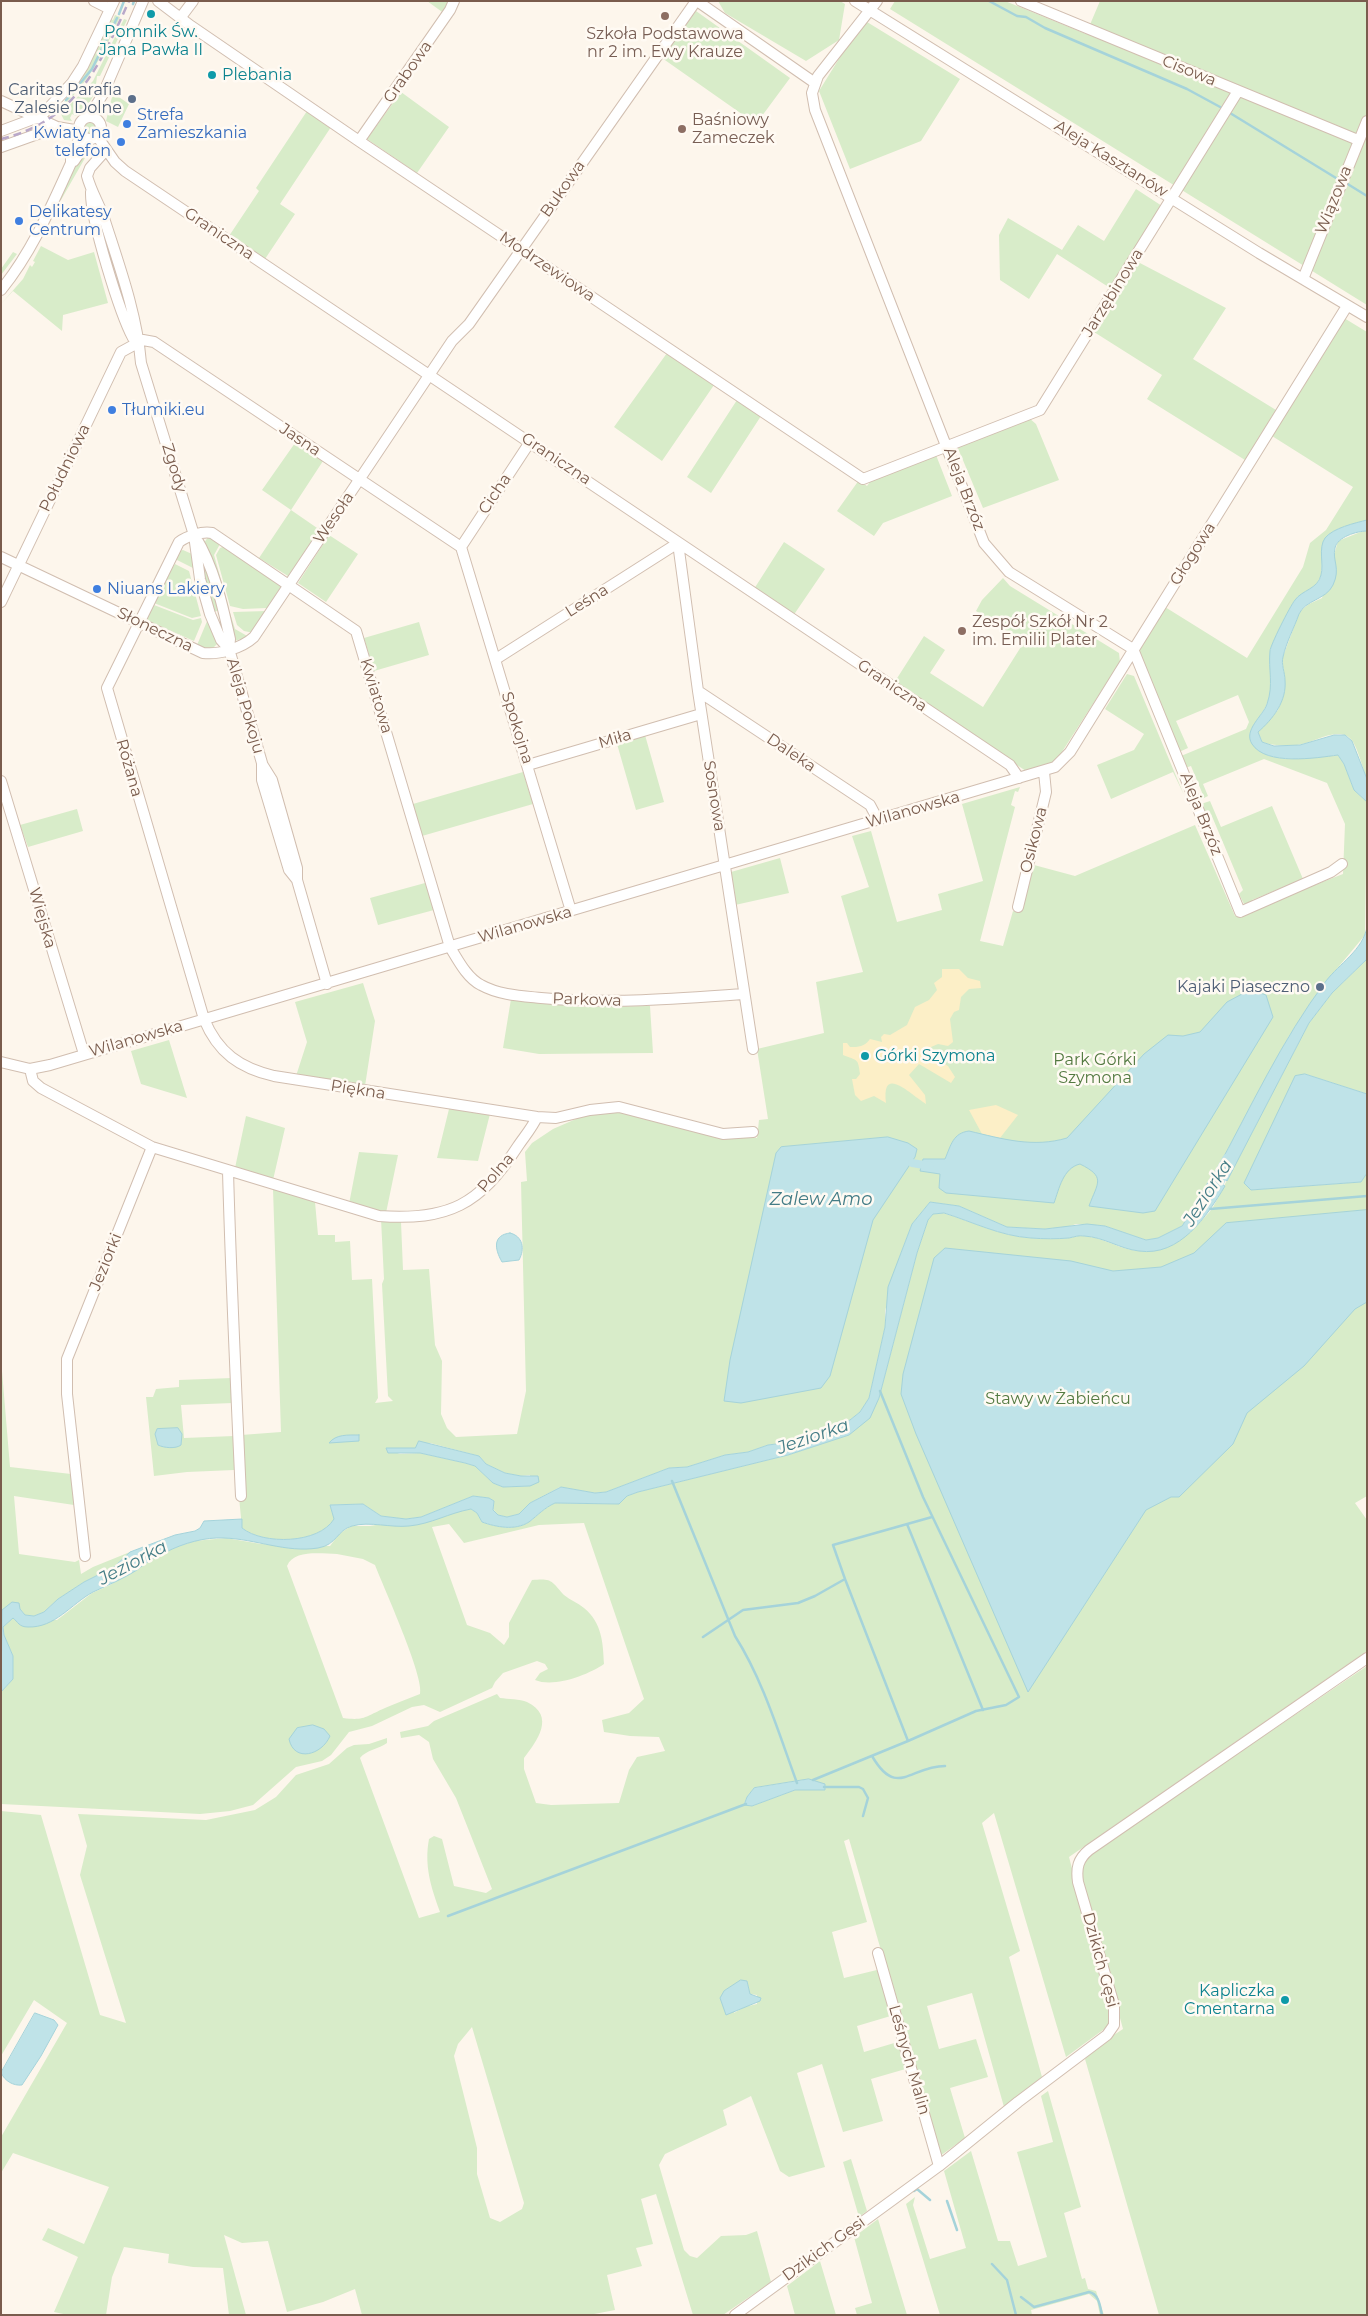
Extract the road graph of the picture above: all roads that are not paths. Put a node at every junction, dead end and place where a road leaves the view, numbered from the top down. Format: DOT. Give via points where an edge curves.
graph roads {
  1 [pos="94,1"];
  2 [pos="143,1"];
  3 [pos="158,1"];
  4 [pos="193,1"];
  5 [pos="454,1"];
  6 [pos="697,1"];
  7 [pos="855,1"];
  8 [pos="877,1"];
  9 [pos="1021,1"];
  10 [pos="112,5"];
  11 [pos="868,10"];
  12 [pos="181,17"];
  13 [pos="815,83"];
  14 [pos="1238,91"];
  15 [pos="1,101"];
  16 [pos="38,118"];
  17 [pos="93,119"];
  18 [pos="1367,121"];
  19 [pos="57,127"];
  20 [pos="1,131"];
  21 [pos="87,135"];
  22 [pos="1358,140"];
  23 [pos="359,141"];
  24 [pos="1,147"];
  25 [pos="106,150"];
  26 [pos="1172,197"];
  27 [pos="521,250"];
  28 [pos="1303,279"];
  29 [pos="3,285"];
  30 [pos="1348,306"];
  31 [pos="1367,317"];
  32 [pos="137,343"];
  33 [pos="430,375"];
  34 [pos="530,442"];
  35 [pos="947,445"];
  36 [pos="360,479"];
  37 [pos="194,535"];
  38 [pos="220,538"];
  39 [pos="678,543"];
  40 [pos="461,547"];
  41 [pos="199,551"];
  42 [pos="172,554"];
  43 [pos="1,557"];
  44 [pos="18,565"];
  45 [pos="290,584"];
  46 [pos="1,602"];
  47 [pos="139,622"];
  48 [pos="229,649"];
  49 [pos="1133,650"];
  50 [pos="496,659"];
  51 [pos="698,691"];
  52 [pos="701,714"];
  53 [pos="528,765"];
  54 [pos="1044,772"];
  55 [pos="1019,778"];
  56 [pos="2,783"];
  57 [pos="878,820"];
  58 [pos="1342,864"];
  59 [pos="724,866"];
  60 [pos="1018,907"];
  61 [pos="571,911"];
  62 [pos="450,947"];
  63 [pos="327,984"];
  64 [pos="744,994"];
  65 [pos="204,1019"];
  66 [pos="753,1050"];
  67 [pos="84,1054"];
  68 [pos="1,1062"];
  69 [pos="30,1069"];
  70 [pos="537,1117"];
  71 [pos="753,1132"];
  72 [pos="152,1147"];
  73 [pos="228,1172"];
  74 [pos="240,1496"];
  75 [pos="85,1556"];
  76 [pos="1367,1658"];
  77 [pos="878,1953"];
  78 [pos="939,2166"];
  79 [pos="734,2315"];
  1 -- 10 [label="street"];
  2 -- 17 [label="street"];
  3 -- 12 [label="street, Modrzewiowa"];
  4 -- 12 [label="street"];
  5 -- 23 [label="street, Grabowa"];
  6 -- 13 [label="street"];
  6 -- 27 [label="street, Bukowa"];
  7 -- 11 [label="street, Aleja Kasztanów"];
  8 -- 11 [label="street"];
  9 -- 14 [label="street, Cisowa"];
  10 -- 16 [label="street" via="78,75"];
  11 -- 13 [label="street"];
  11 -- 26 [label="street, Aleja Kasztanów"];
  12 -- 23 [label="street, Modrzewiowa"];
  13 -- 35 [label="street, Aleja Brzóz" via="812,93 815,110"];
  14 -- 22 [label="street, Cisowa"];
  14 -- 26 [label="street, Jarzębinowa"];
  15 -- 16 [label="street"];
  16 -- 19 [label="street"];
  16 -- 20 [label="street"];
  17 -- 21 [label="street" via="81,122"];
  17 -- 21 [label="street" via="100,130"];
  18 -- 22 [label="street, Wiązowa"];
  19 -- 21 [label="street"];
  19 -- 24 [label="street"];
  21 -- 25 [label="street, Graniczna"];
  21 -- 29 [label="street" via="71,157 28,253"];
  22 -- 28 [label="street, Wiązowa"];
  23 -- 27 [label="street, Modrzewiowa"];
  25 -- 32 [label="street, Zgody" via="88,172 90,199 120,306"];
  25 -- 33 [label="street, Graniczna" via="125,171"];
  26 -- 28 [label="street, Aleja Kasztanów"];
  26 -- 35 [label="street, Jarzębinowa" via="1040,410"];
  27 -- 33 [label="street, Bukowa" via="470,324 452,340"];
  27 -- 35 [label="street, Modrzewiowa" via="863,479"];
  28 -- 30 [label="street, Aleja Kasztanów"];
  30 -- 31 [label="street, Aleja Kasztanów"];
  30 -- 49 [label="street, Głogowa"];
  32 -- 36 [label="street, Jasna" via="143,340 154,342"];
  32 -- 37 [label="street, Zgody"];
  32 -- 44 [label="street, Południowa" via="121,352"];
  33 -- 34 [label="street, Graniczna"];
  33 -- 36 [label="street, Wesoła"];
  34 -- 39 [label="street, Graniczna"];
  34 -- 40 [label="street, Cicha"];
  35 -- 49 [label="street, Aleja Brzóz" via="984,542 1000,563 1009,572"];
  36 -- 40 [label="street, Jasna"];
  36 -- 45 [label="street, Wesoła"];
  37 -- 38 [label="street, Kwiatowa" via="208,532"];
  37 -- 41 [label="street, Aleja Pokoju"];
  37 -- 42 [label="street, Różana" via="181,540"];
  38 -- 41 [label="street"];
  38 -- 45 [label="street, Kwiatowa"];
  39 -- 50 [label="street, Leśna"];
  39 -- 51 [label="street, Sosnowa"];
  39 -- 55 [label="street, Graniczna" via="1010,765"];
  40 -- 50 [label="street, Spokojna"];
  41 -- 42 [label="street" via="180,548"];
  41 -- 48 [label="street, Aleja Pokoju" via="223,610 230,639"];
  42 -- 47 [label="street, Różana"];
  43 -- 44 [label="street, Słoneczna"];
  44 -- 46 [label="street, Południowa"];
  44 -- 47 [label="street, Słoneczna"];
  45 -- 48 [label="street, Wesoła" via="254,637 248,643"];
  45 -- 62 [label="street, Kwiatowa" via="356,631"];
  47 -- 48 [label="street, Słoneczna" via="203,653"];
  47 -- 65 [label="street, Różana" via="109,683 108,694"];
  48 -- 63 [label="street, Aleja Pokoju" via="262,763 272,780 278,818 298,868 297,880"];
  49 -- 54 [label="street, Głogowa" via="1070,752 1060,763"];
  49 -- 58 [label="street, Aleja Brzóz" via="1240,912 1331,872"];
  50 -- 53 [label="street, Spokojna"];
  51 -- 52 [label="street, Sosnowa"];
  51 -- 57 [label="street, Daleka" via="870,805"];
  52 -- 53 [label="street, Miła"];
  52 -- 59 [label="street, Sosnowa"];
  53 -- 61 [label="street, Spokojna"];
  54 -- 55 [label="street, Głogowa"];
  54 -- 60 [label="street, Osikowa" via="1046,792"];
  55 -- 57 [label="street, Wilanowska"];
  56 -- 67 [label="street, Wiejska"];
  57 -- 59 [label="street, Wilanowska"];
  59 -- 61 [label="street, Wilanowska"];
  59 -- 64 [label="street, Sosnowa"];
  61 -- 62 [label="street, Wilanowska"];
  62 -- 63 [label="street, Wilanowska"];
  62 -- 64 [label="street, Parkowa" via="479,984 518,995 576,1001 640,1001"];
  63 -- 65 [label="street, Wilanowska"];
  64 -- 66 [label="street, Sosnowa"];
  65 -- 67 [label="street, Wilanowska"];
  65 -- 70 [label="street, Piękna" via="225,1053 256,1072"];
  67 -- 69 [label="street, Wilanowska"];
  68 -- 69 [label="street"];
  69 -- 72 [label="street" via="33,1081 41,1088"];
  70 -- 71 [label="street" via="556,1118 619,1107 723,1134"];
  70 -- 73 [label="street, Polna" via="494,1180 470,1200 437,1214 379,1216"];
  72 -- 73 [label="street, Polna"];
  72 -- 75 [label="street, Jeziorki" via="67,1359 67,1394"];
  73 -- 74 [label="street"];
  76 -- 78 [label="street, Dzikich Gęsi" via="1082,1855 1077,1867 1078,1882 1114,2004 1113,2028"];
  77 -- 78 [label="street, Leśnych Malin"];
  78 -- 79 [label="street, Dzikich Gęsi"];
}
